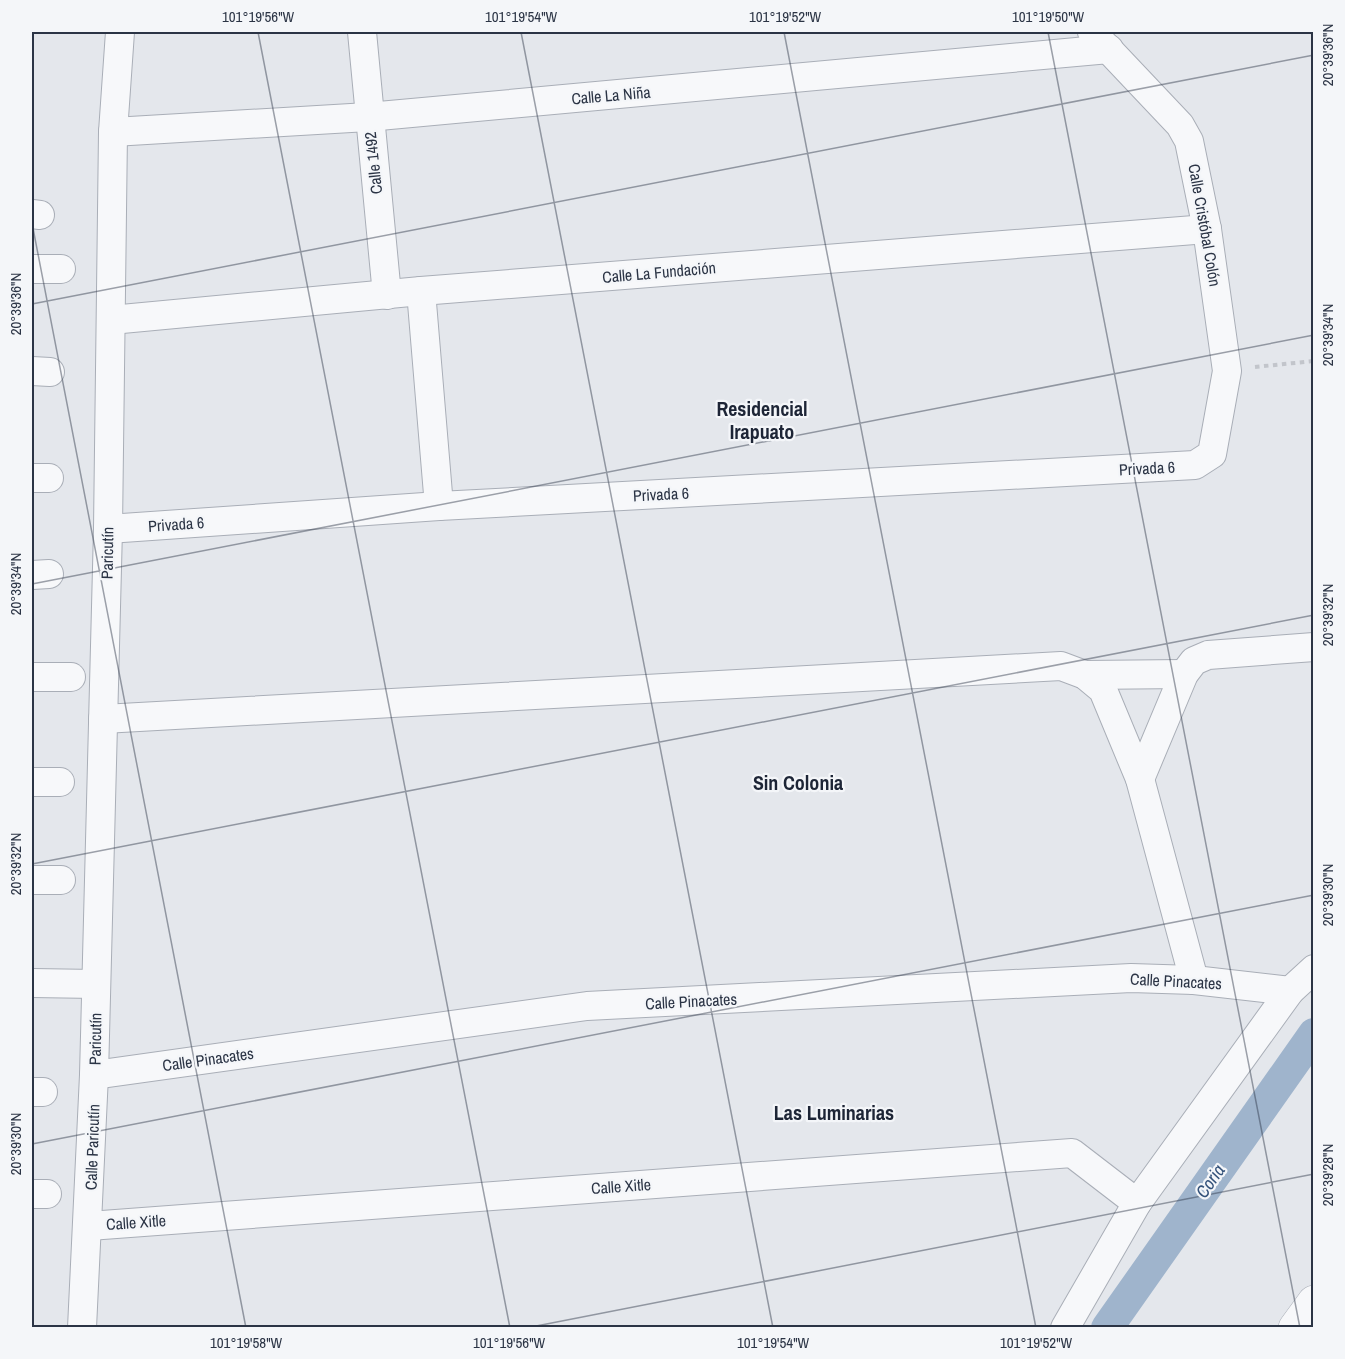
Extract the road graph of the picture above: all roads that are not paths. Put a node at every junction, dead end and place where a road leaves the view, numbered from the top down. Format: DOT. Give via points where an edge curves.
graph roads {
  1 [pos="120,32"];
  2 [pos="362,32"];
  3 [pos="1101,40"];
  4 [pos="368,117"];
  5 [pos="113,132"];
  6 [pos="1207,229"];
  7 [pos="32,269"];
  8 [pos="61,269"];
  9 [pos="420,291"];
  10 [pos="387,295"];
  11 [pos="111,320"];
  12 [pos="1212,454"];
  13 [pos="439,506"];
  14 [pos="108,529"];
  15 [pos="1314,648"];
  16 [pos="1184,674"];
  17 [pos="1084,675"];
  18 [pos="32,677"];
  19 [pos="71,677"];
  20 [pos="103,719"];
  21 [pos="1140,779"];
  22 [pos="32,782"];
  23 [pos="60,782"];
  24 [pos="32,880"];
  25 [pos="61,880"];
  26 [pos="1314,969"];
  27 [pos="1194,980"];
  28 [pos="32,983"];
  29 [pos="96,984"];
  30 [pos="1290,991"];
  31 [pos="94,1075"];
  32 [pos="1137,1203"];
  33 [pos="89,1226"];
  34 [pos="1314,1302"];
  35 [pos="82,1328"];
  36 [pos="1065,1328"];
  37 [pos="1295,1328"];
  1 -- 5 [label="street, Paricutín"];
  2 -- 4 [label="street, Calle 1492"];
  3 -- 4 [label="street, Calle La Niña"];
  3 -- 6 [label="street, Calle Cristóbal Colón" via="1180,125 1189,141"];
  4 -- 5 [label="street, Calle La Niña"];
  4 -- 10 [label="street, Calle 1492"];
  5 -- 11 [label="street, Paricutín"];
  6 -- 9 [label="street, Calle La Fundación"];
  6 -- 12 [label="street, Calle Cristóbal Colón" via="1227,371"];
  7 -- 8 [label="street"];
  9 -- 10 [label="street, Calle La Fundación"];
  9 -- 13 [label="street"];
  10 -- 11 [label="street, Calle La Fundación"];
  11 -- 14 [label="street, Paricutín"];
  12 -- 13 [label="street, Privada 6" via="1195,465"];
  13 -- 14 [label="street, Privada 6"];
  14 -- 20 [label="street, Paricutín"];
  15 -- 16 [label="street" via="1208,655 1194,661"];
  16 -- 17 [label="street"];
  16 -- 21 [label="street"];
  17 -- 20 [label="street" via="1061,666"];
  17 -- 21 [label="street" via="1102,690"];
  18 -- 19 [label="street"];
  20 -- 29 [label="street, Paricutín"];
  21 -- 27 [label="street"];
  22 -- 23 [label="street"];
  24 -- 25 [label="street"];
  26 -- 30 [label="street"];
  27 -- 30 [label="street, Calle Pinacates"];
  27 -- 31 [label="street, Calle Pinacates" via="1131,978 587,1006"];
  28 -- 29 [label="street"];
  29 -- 31 [label="street, Paricutín"];
  30 -- 32 [label="street"];
  31 -- 33 [label="street, Calle Paricutín"];
  32 -- 33 [label="street, Calle Xitle" via="1072,1153"];
  32 -- 36 [label="street"];
  33 -- 35 [label="street, Calle Paricutín"];
  34 -- 37 [label="street"];
}
